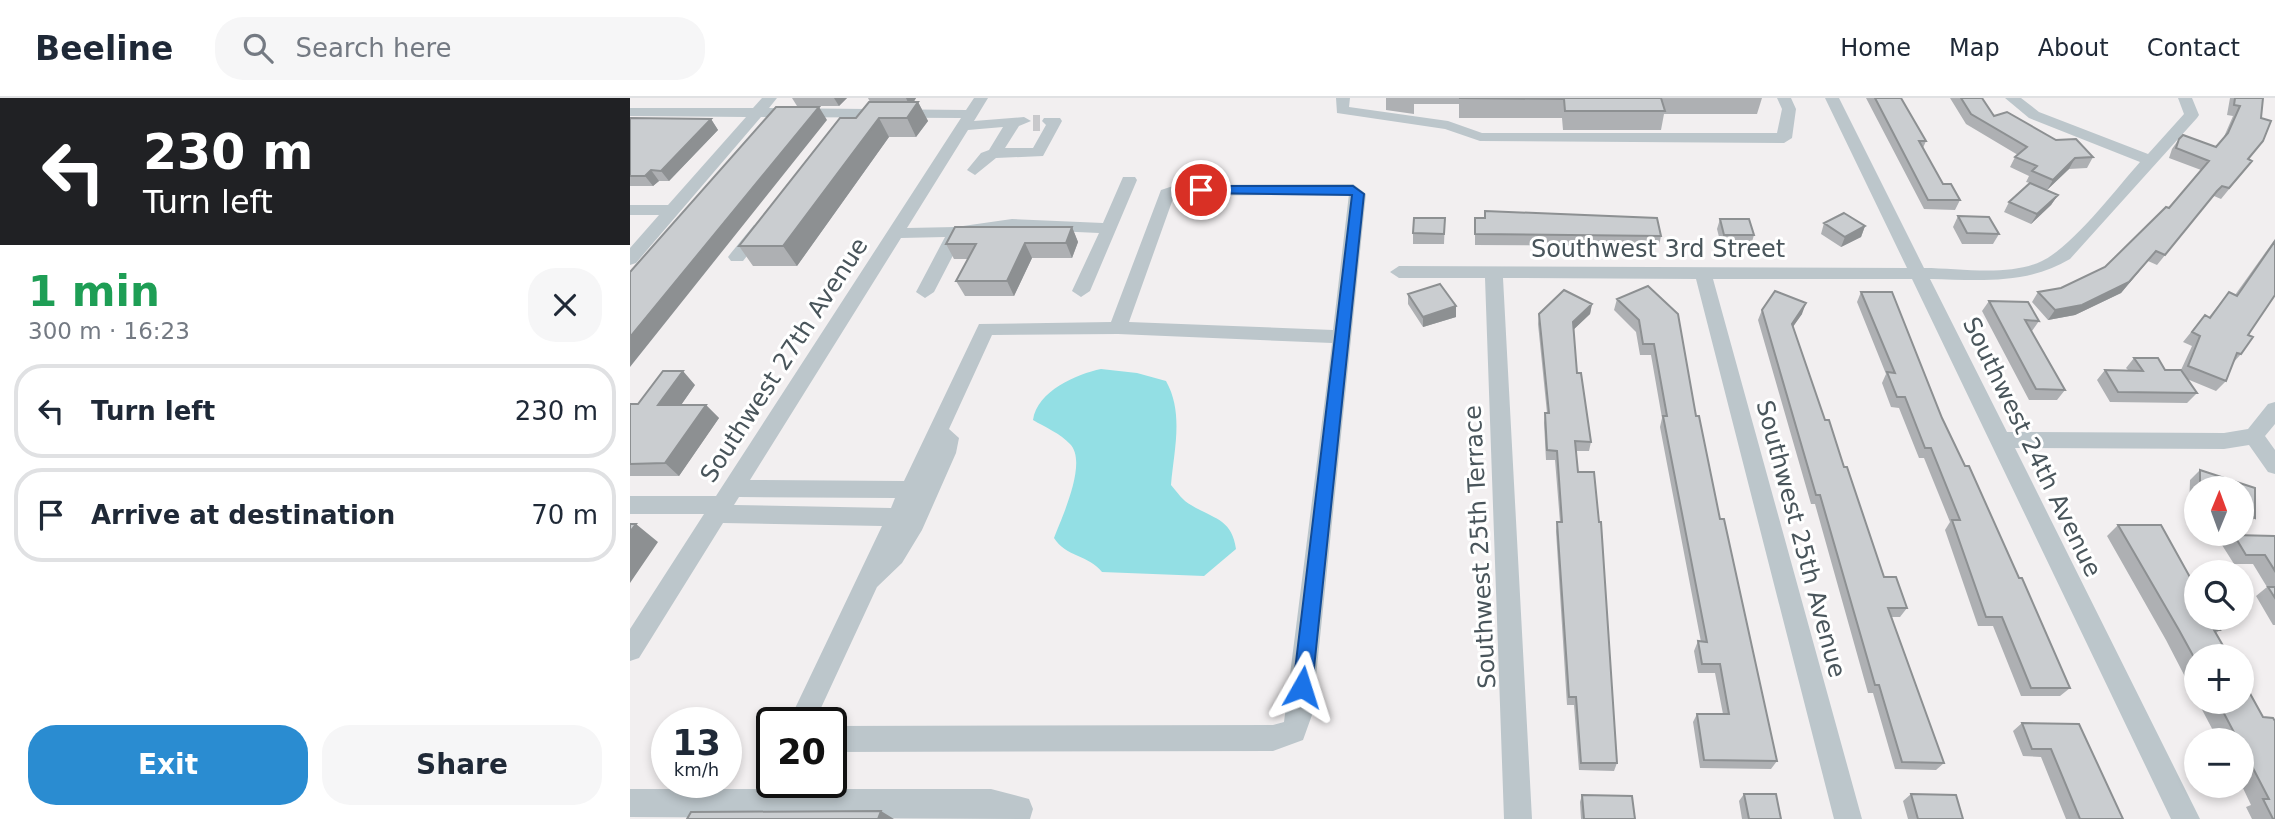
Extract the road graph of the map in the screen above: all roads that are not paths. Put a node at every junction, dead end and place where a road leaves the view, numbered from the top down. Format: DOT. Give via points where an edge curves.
graph roads {
  1 [pos="770,98"];
  2 [pos="863,98"];
  3 [pos="934,98"];
  4 [pos="1343,98"];
  5 [pos="1784,98"];
  6 [pos="1832,98"];
  7 [pos="2012,98"];
  8 [pos="2185,98"];
  9 [pos="630,112"];
  10 [pos="756,113"];
  11 [pos="972,113"];
  12 [pos="850,114"];
  13 [pos="923,114"];
  14 [pos="1034,121"];
  15 [pos="834,135"];
  16 [pos="995,153"];
  17 [pos="2149,160"];
  18 [pos="975,170"];
  19 [pos="1129,180"];
  20 [pos="630,210"];
  21 [pos="675,210"];
  22 [pos="771,215"];
  23 [pos="1109,228"];
  24 [pos="956,232"];
  25 [pos="895,233"];
  26 [pos="737,257"];
  27 [pos="630,259"];
  28 [pos="1399,272"];
  29 [pos="1494,273"];
  30 [pos="1703,273"];
  31 [pos="1917,274"];
  32 [pos="1081,291"];
  33 [pos="925,292"];
  34 [pos="1118,328"];
  35 [pos="1342,337"];
  36 [pos="2275,410"];
  37 [pos="2254,436"];
  38 [pos="1998,440"];
  39 [pos="2275,466"];
  40 [pos="919,490"];
  41 [pos="722,502"];
  42 [pos="630,505"];
  43 [pos="906,517"];
  44 [pos="630,650"];
  45 [pos="808,707"];
  46 [pos="847,739"];
  47 [pos="630,803"];
  48 [pos="1016,819"];
  49 [pos="1518,819"];
  50 [pos="1849,819"];
  51 [pos="2186,819"];
  1 -- 10 [label="street"];
  2 -- 12 [label="street"];
  3 -- 13 [label="street"];
  4 -- 5 [label="street" via="1342,110 1448,125 1480,137 1700,140 1784,138 1789,109"];
  6 -- 31 [label="street, Southwest 24th Avenue"];
  7 -- 17 [label="street" via="2034,115"];
  8 -- 17 [label="street, Southwest 3rd Street" via="2192,115"];
  9 -- 10 [label="street"];
  10 -- 12 [label="street"];
  10 -- 21 [label="street"];
  11 -- 13 [label="street"];
  11 -- 14 [label="street"];
  11 -- 25 [label="street, Southwest 27th Avenue"];
  12 -- 13 [label="street"];
  12 -- 15 [label="street"];
  14 -- 16 [label="street"];
  14 -- 16 [label="street" via="1055,121 1038,153"];
  16 -- 18 [label="street" via="986,156"];
  17 -- 31 [label="street, Southwest 3rd Street" via="2064,255 2046,266 2014,274"];
  19 -- 23 [label="street"];
  20 -- 21 [label="street"];
  21 -- 27 [label="street"];
  22 -- 26 [label="street"];
  23 -- 24 [label="street" via="1006,225"];
  23 -- 32 [label="street"];
  24 -- 25 [label="street"];
  24 -- 33 [label="street"];
  25 -- 41 [label="street, Southwest 27th Avenue"];
  28 -- 29 [label="street, Southwest 3rd Street"];
  29 -- 30 [label="street, Southwest 3rd Street"];
  29 -- 49 [label="street, Southwest 25th Terrace"];
  30 -- 31 [label="street, Southwest 3rd Street"];
  30 -- 50 [label="street, Southwest 25th Avenue"];
  31 -- 38 [label="street, Southwest 24th Avenue"];
  34 -- 35 [label="street"];
  34 -- 35 [label="street" via="1167,193 1353,190 1358,194"];
  34 -- 40 [label="street" via="986,329 937,432 948,440"];
  35 -- 46 [label="street" via="1294,731 1273,738"];
  36 -- 37 [label="street"];
  37 -- 38 [label="street" via="2224,441"];
  37 -- 39 [label="street"];
  38 -- 51 [label="street, Southwest 24th Avenue"];
  40 -- 41 [label="street"];
  40 -- 43 [label="street"];
  41 -- 42 [label="street"];
  41 -- 43 [label="street"];
  41 -- 44 [label="street, Southwest 27th Avenue"];
  43 -- 45 [label="street" via="865,582"];
  47 -- 48 [label="street" via="991,803 1019,809"];
}
